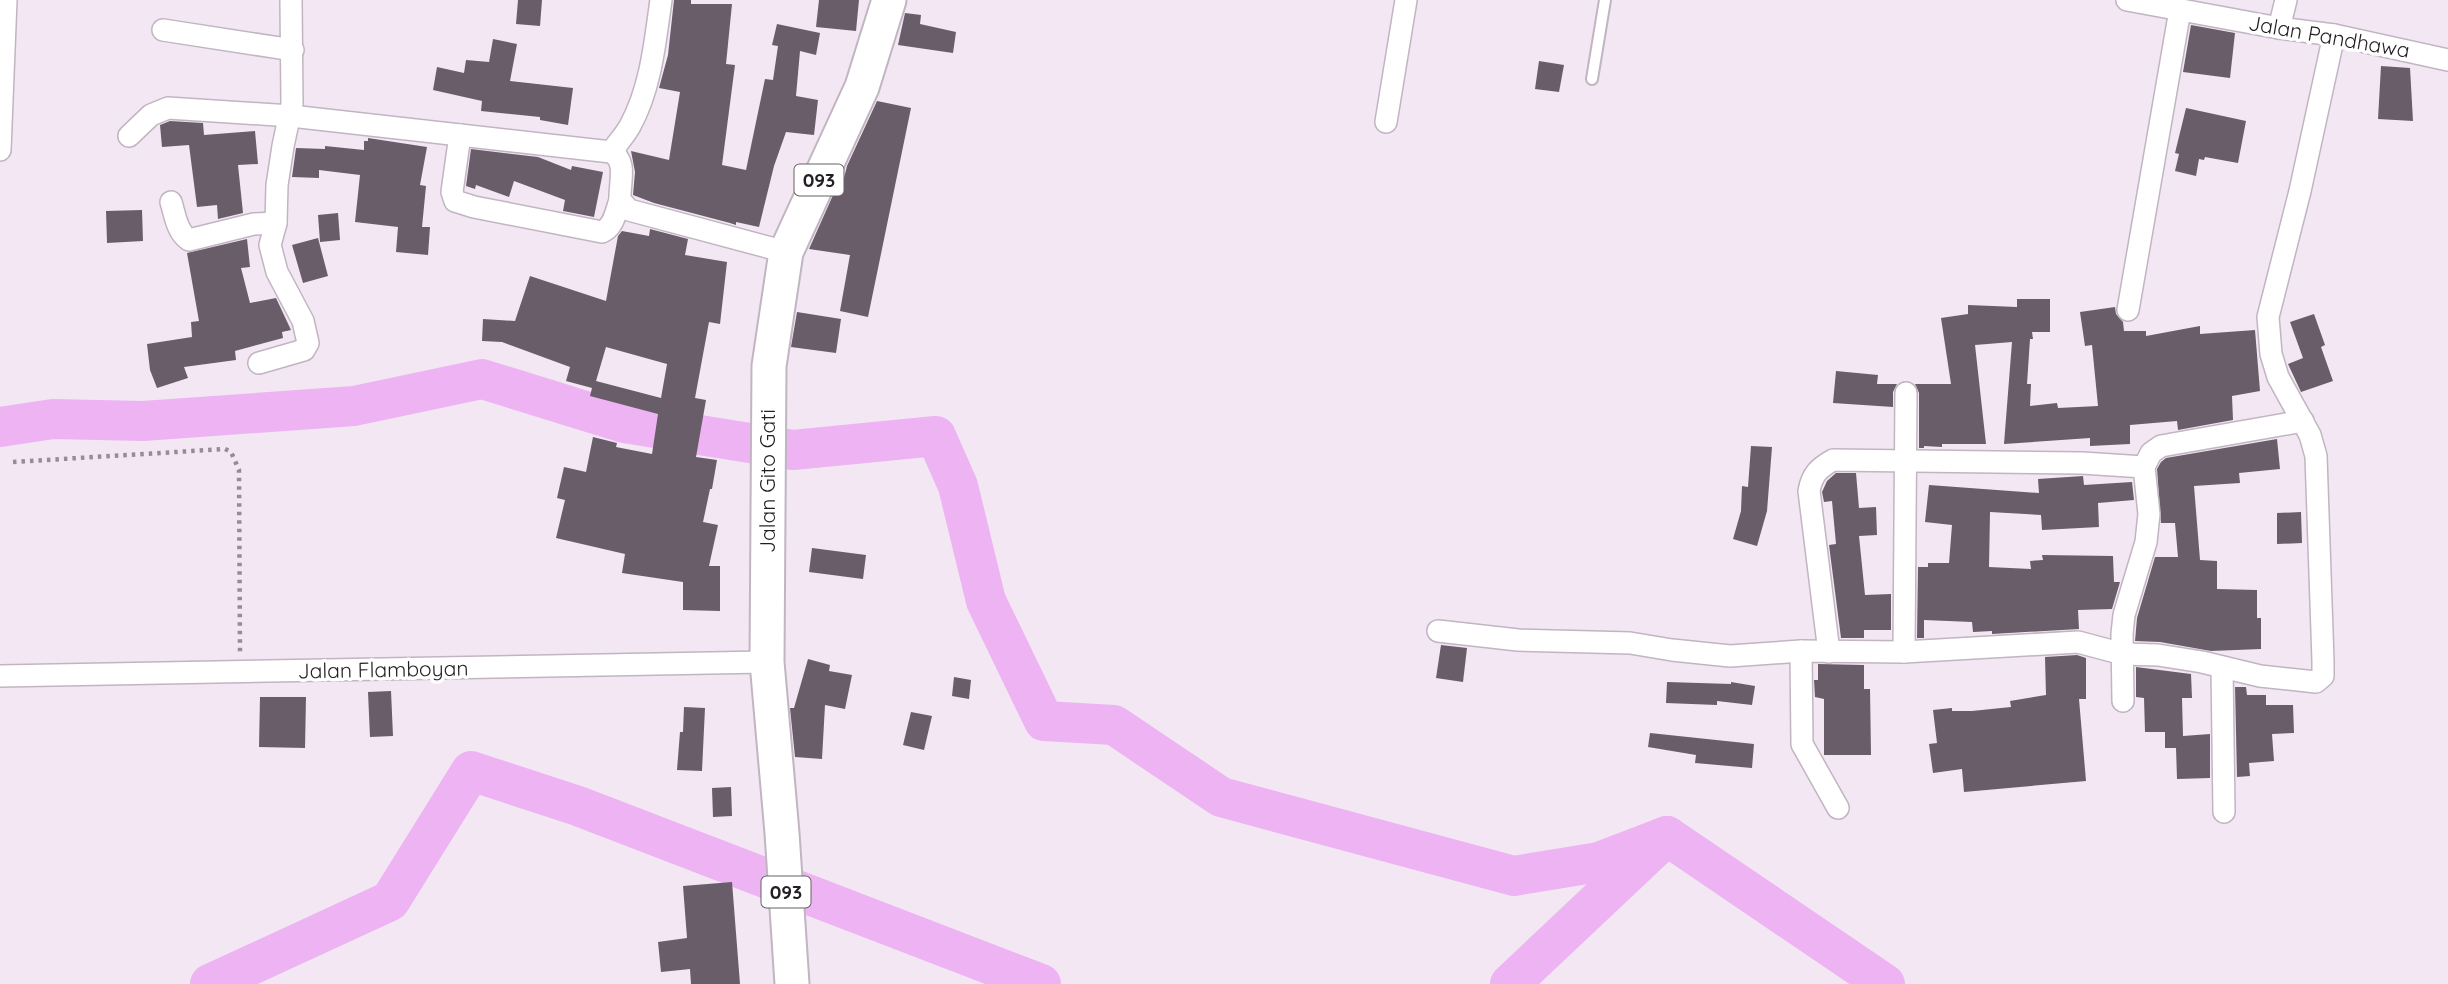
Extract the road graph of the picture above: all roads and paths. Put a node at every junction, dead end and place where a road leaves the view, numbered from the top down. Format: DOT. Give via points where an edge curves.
graph roads {
  1 [pos="6,0"];
  2 [pos="291,0"];
  3 [pos="662,0"];
  4 [pos="889,0"];
  5 [pos="1406,0"];
  6 [pos="1605,0"];
  7 [pos="2286,0"];
  8 [pos="2133,1"];
  9 [pos="2180,10"];
  10 [pos="2279,28"];
  11 [pos="163,30"];
  12 [pos="2334,35"];
  13 [pos="293,50"];
  14 [pos="2448,60"];
  15 [pos="1592,79"];
  16 [pos="290,116"];
  17 [pos="1386,122"];
  18 [pos="460,135"];
  19 [pos="129,136"];
  20 [pos="0,150"];
  21 [pos="611,152"];
  22 [pos="620,200"];
  23 [pos="171,202"];
  24 [pos="276,223"];
  25 [pos="786,252"];
  26 [pos="2128,310"];
  27 [pos="259,363"];
  28 [pos="1906,393"];
  29 [pos="2303,421"];
  30 [pos="1903,461"];
  31 [pos="13,462"];
  32 [pos="2144,467"];
  33 [pos="1438,632"];
  34 [pos="1801,651"];
  35 [pos="1829,652"];
  36 [pos="1904,652"];
  37 [pos="2123,654"];
  38 [pos="767,662"];
  39 [pos="2222,667"];
  40 [pos="240,672"];
  41 [pos="0,676"];
  42 [pos="2123,701"];
  43 [pos="1838,808"];
  44 [pos="2224,812"];
  45 [pos="792,984"];
  1 -- 20 [label="street"];
  2 -- 13 [label="street"];
  3 -- 21 [label="street" via="642,99 630,128"];
  4 -- 25 [label="main road, Jalan Gito Gati / 093" via="862,87"];
  5 -- 17 [label="street"];
  6 -- 15 [label="lane"];
  7 -- 10 [label="street"];
  8 -- 9 [label="street, Jalan Pandhawa"];
  9 -- 10 [label="street, Jalan Pandhawa"];
  9 -- 26 [label="street"];
  10 -- 12 [label="street, Jalan Pandhawa"];
  11 -- 13 [label="street"];
  12 -- 14 [label="street, Jalan Pandhawa"];
  12 -- 29 [label="street" via="2269,317 2278,377"];
  13 -- 16 [label="street"];
  16 -- 18 [label="street"];
  16 -- 19 [label="street" via="168,108 151,115"];
  16 -- 24 [label="street"];
  18 -- 21 [label="street"];
  18 -- 22 [label="street" via="452,192 455,201 602,232 611,225"];
  21 -- 22 [label="street" via="621,162"];
  22 -- 25 [label="street" via="629,210"];
  23 -- 24 [label="street" via="189,240"];
  24 -- 27 [label="street" via="270,246 273,261 303,321 308,343 304,350"];
  25 -- 38 [label="main road, Jalan Gito Gati / 093" via="769,366"];
  28 -- 30 [label="street"];
  29 -- 32 [label="street" via="2161,446"];
  29 -- 39 [label="street" via="2316,456 2323,676 2316,682 2298,681"];
  30 -- 32 [label="street"];
  30 -- 35 [label="street" via="1833,460 1811,479 1808,491"];
  30 -- 36 [label="street"];
  31 -- 40 [label="path" via="231,452 239,470"];
  32 -- 37 [label="street" via="2149,514 2146,542 2124,615"];
  33 -- 34 [label="street" via="1630,643 1730,656"];
  34 -- 35 [label="street"];
  34 -- 43 [label="street" via="1802,744"];
  35 -- 36 [label="street"];
  36 -- 37 [label="street" via="2078,642"];
  37 -- 39 [label="street" via="2158,655"];
  37 -- 42 [label="street"];
  38 -- 40 [label="street, Jalan Flamboyan"];
  38 -- 45 [label="main road, Jalan Gito Gati / 093"];
  39 -- 44 [label="street"];
  40 -- 41 [label="street, Jalan Flamboyan"];
}
